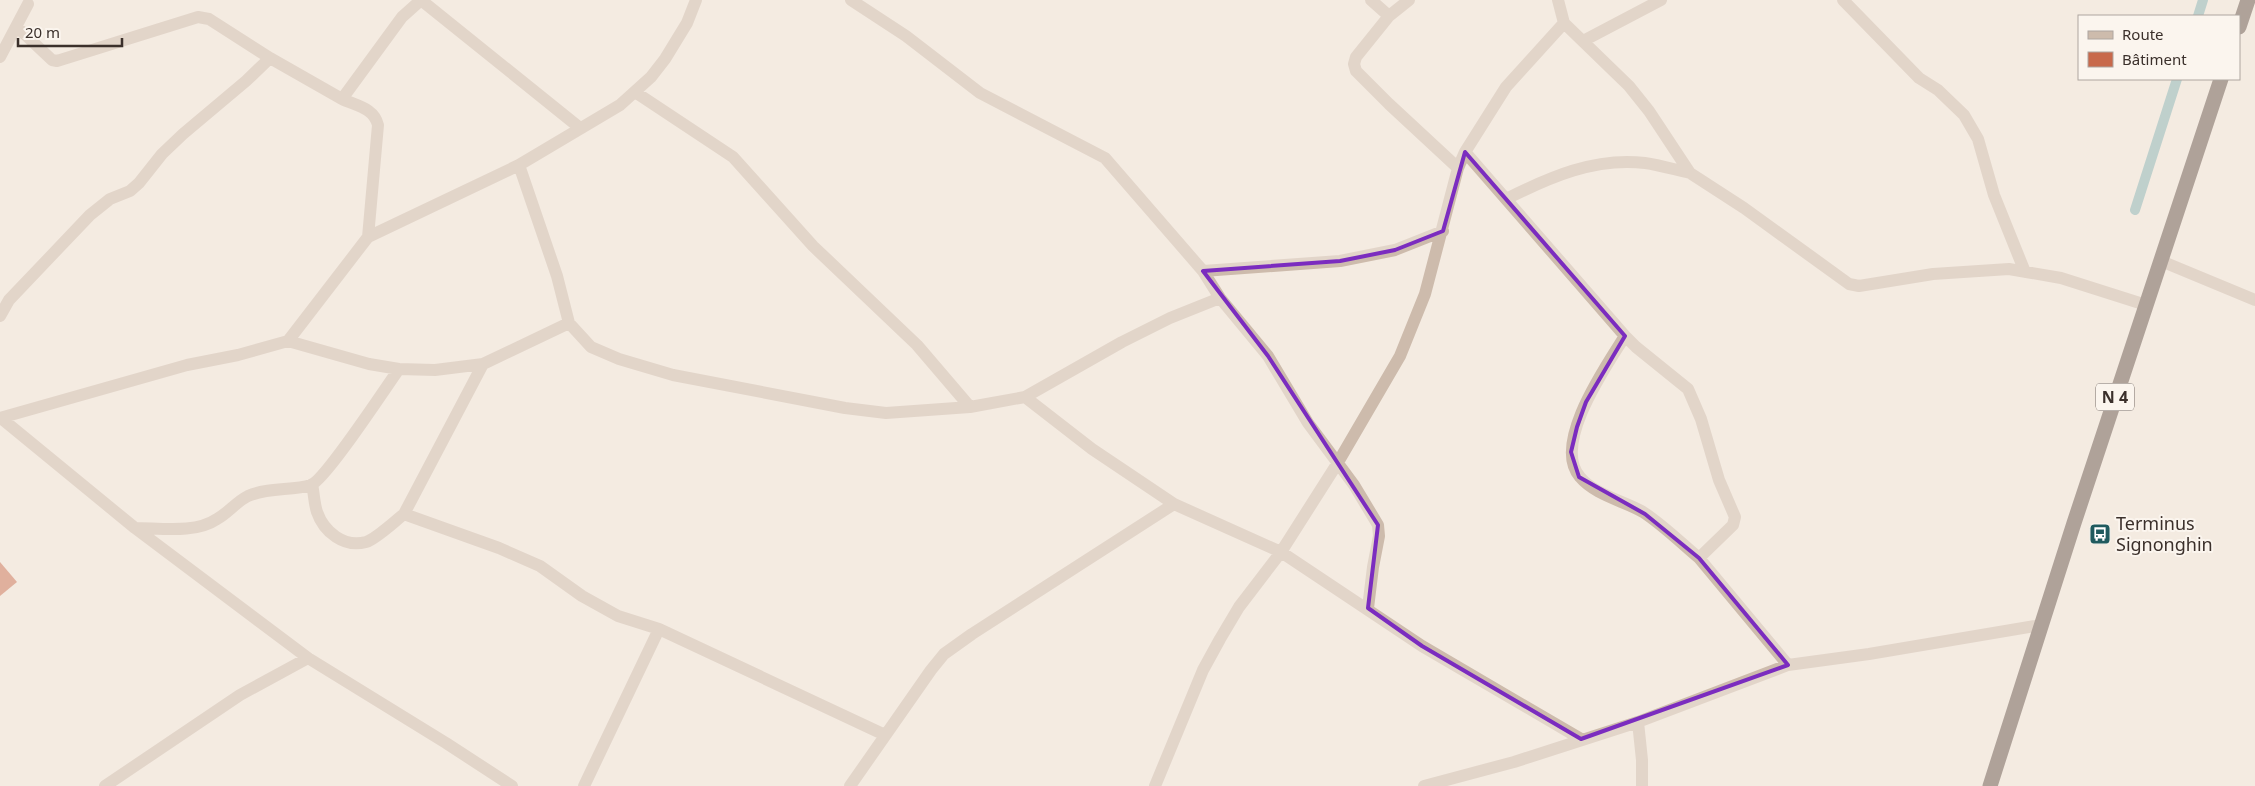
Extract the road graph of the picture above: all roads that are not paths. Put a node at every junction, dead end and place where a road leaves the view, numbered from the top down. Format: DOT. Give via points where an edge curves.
graph roads {
  1 [pos="421,0"];
  2 [pos="696,0"];
  3 [pos="851,0"];
  4 [pos="1371,0"];
  5 [pos="1409,0"];
  6 [pos="1558,0"];
  7 [pos="1660,0"];
  8 [pos="1843,0"];
  9 [pos="2248,0"];
  10 [pos="28,4"];
  11 [pos="1389,16"];
  12 [pos="1564,23"];
  13 [pos="2240,24"];
  14 [pos="17,27"];
  15 [pos="1583,41"];
  16 [pos="0,57"];
  17 [pos="270,58"];
  18 [pos="2222,80"];
  19 [pos="634,92"];
  20 [pos="342,99"];
  21 [pos="580,128"];
  22 [pos="1464,152"];
  23 [pos="519,165"];
  24 [pos="1458,168"];
  25 [pos="1690,173"];
  26 [pos="1506,199"];
  27 [pos="1442,231"];
  28 [pos="368,238"];
  29 [pos="2161,261"];
  30 [pos="1203,271"];
  31 [pos="2026,272"];
  32 [pos="1220,298"];
  33 [pos="2255,300"];
  34 [pos="2146,305"];
  35 [pos="0,316"];
  36 [pos="569,323"];
  37 [pos="1625,336"];
  38 [pos="288,341"];
  39 [pos="483,364"];
  40 [pos="399,369"];
  41 [pos="1025,397"];
  42 [pos="970,407"];
  43 [pos="1,418"];
  44 [pos="1337,464"];
  45 [pos="312,484"];
  46 [pos="1174,504"];
  47 [pos="404,514"];
  48 [pos="135,528"];
  49 [pos="1281,552"];
  50 [pos="1699,558"];
  51 [pos="1368,608"];
  52 [pos="2041,625"];
  53 [pos="659,629"];
  54 [pos="308,658"];
  55 [pos="1788,665"];
  56 [pos="1638,722"];
  57 [pos="885,735"];
  58 [pos="1581,739"];
  59 [pos="853,785"];
  60 [pos="105,786"];
  61 [pos="512,786"];
  62 [pos="584,786"];
  63 [pos="1155,786"];
  64 [pos="1424,786"];
  65 [pos="1642,786"];
  66 [pos="1990,786"];
  1 -- 20 [label="street" via="402,17"];
  1 -- 21 [label="street"];
  2 -- 19 [label="street" via="687,23 665,59"];
  3 -- 30 [label="street" via="906,36 980,93 1105,158"];
  4 -- 11 [label="street"];
  5 -- 11 [label="street"];
  6 -- 12 [label="street"];
  7 -- 15 [label="street"];
  8 -- 31 [label="street" via="1919,78 1938,90 1964,115 1978,139 1994,195"];
  9 -- 13 [label="highway"];
  10 -- 14 [label="street"];
  11 -- 24 [label="street" via="1356,57 1356,71"];
  12 -- 15 [label="street"];
  12 -- 22 [label="street" via="1506,87"];
  14 -- 16 [label="street"];
  14 -- 17 [label="street" via="52,60 58,61 198,17 209,19"];
  15 -- 25 [label="street" via="1629,86"];
  17 -- 20 [label="street"];
  17 -- 35 [label="street" via="206,112 162,154 130,191 110,199 90,215 10,300"];
  18 -- 29 [label="highway, N 4"];
  19 -- 21 [label="street" via="602,117"];
  19 -- 42 [label="street" via="733,157 813,246 917,346"];
  20 -- 28 [label="street" via="371,111 378,125"];
  21 -- 23 [label="street"];
  22 -- 24 [label="street"];
  22 -- 26 [label="street"];
  23 -- 28 [label="street"];
  23 -- 36 [label="street" via="557,276"];
  24 -- 27 [label="street"];
  25 -- 26 [label="street" via="1646,163 1606,162 1559,174"];
  25 -- 31 [label="street" via="1850,284 1859,286 2008,269"];
  26 -- 37 [label="street"];
  27 -- 30 [label="street" via="1395,250 1340,261"];
  27 -- 44 [label="street" via="1425,294 1400,356"];
  28 -- 38 [label="street"];
  29 -- 33 [label="street"];
  29 -- 34 [label="highway, N 4"];
  30 -- 32 [label="street"];
  31 -- 34 [label="street" via="2061,278"];
  32 -- 41 [label="street" via="1122,342"];
  32 -- 44 [label="street" via="1268,356"];
  34 -- 52 [label="highway, N 4"];
  36 -- 39 [label="street"];
  36 -- 42 [label="street" via="591,347 673,375 886,413"];
  37 -- 50 [label="street" via="1688,389 1735,517 1730,530"];
  37 -- 50 [label="street" via="1586,402 1571,452 1574,465 1579,477 1645,514"];
  38 -- 40 [label="street"];
  38 -- 43 [label="street" via="238,356 188,365"];
  39 -- 40 [label="street" via="434,370"];
  39 -- 47 [label="street"];
  40 -- 45 [label="street" via="320,479"];
  41 -- 42 [label="street"];
  41 -- 46 [label="street" via="1092,449"];
  43 -- 48 [label="street"];
  44 -- 49 [label="street"];
  44 -- 51 [label="street" via="1371,510 1378,525"];
  45 -- 47 [label="street" via="317,512 326,527 338,539 350,543 367,542"];
  45 -- 48 [label="street" via="259,492 245,498 216,521 198,527"];
  46 -- 49 [label="street"];
  46 -- 57 [label="street" via="944,654"];
  47 -- 53 [label="street" via="500,548 540,566 582,596 618,616"];
  48 -- 54 [label="street"];
  49 -- 51 [label="street"];
  49 -- 63 [label="street" via="1240,607 1203,670"];
  50 -- 55 [label="street"];
  51 -- 58 [label="street" via="1422,646"];
  52 -- 55 [label="street"];
  52 -- 66 [label="highway, N 4"];
  53 -- 57 [label="street"];
  53 -- 62 [label="street"];
  54 -- 60 [label="street" via="240,695"];
  54 -- 61 [label="street"];
  55 -- 56 [label="street"];
  56 -- 58 [label="street"];
  56 -- 65 [label="street"];
  57 -- 59 [label="street"];
  58 -- 64 [label="street" via="1514,762"];
}
